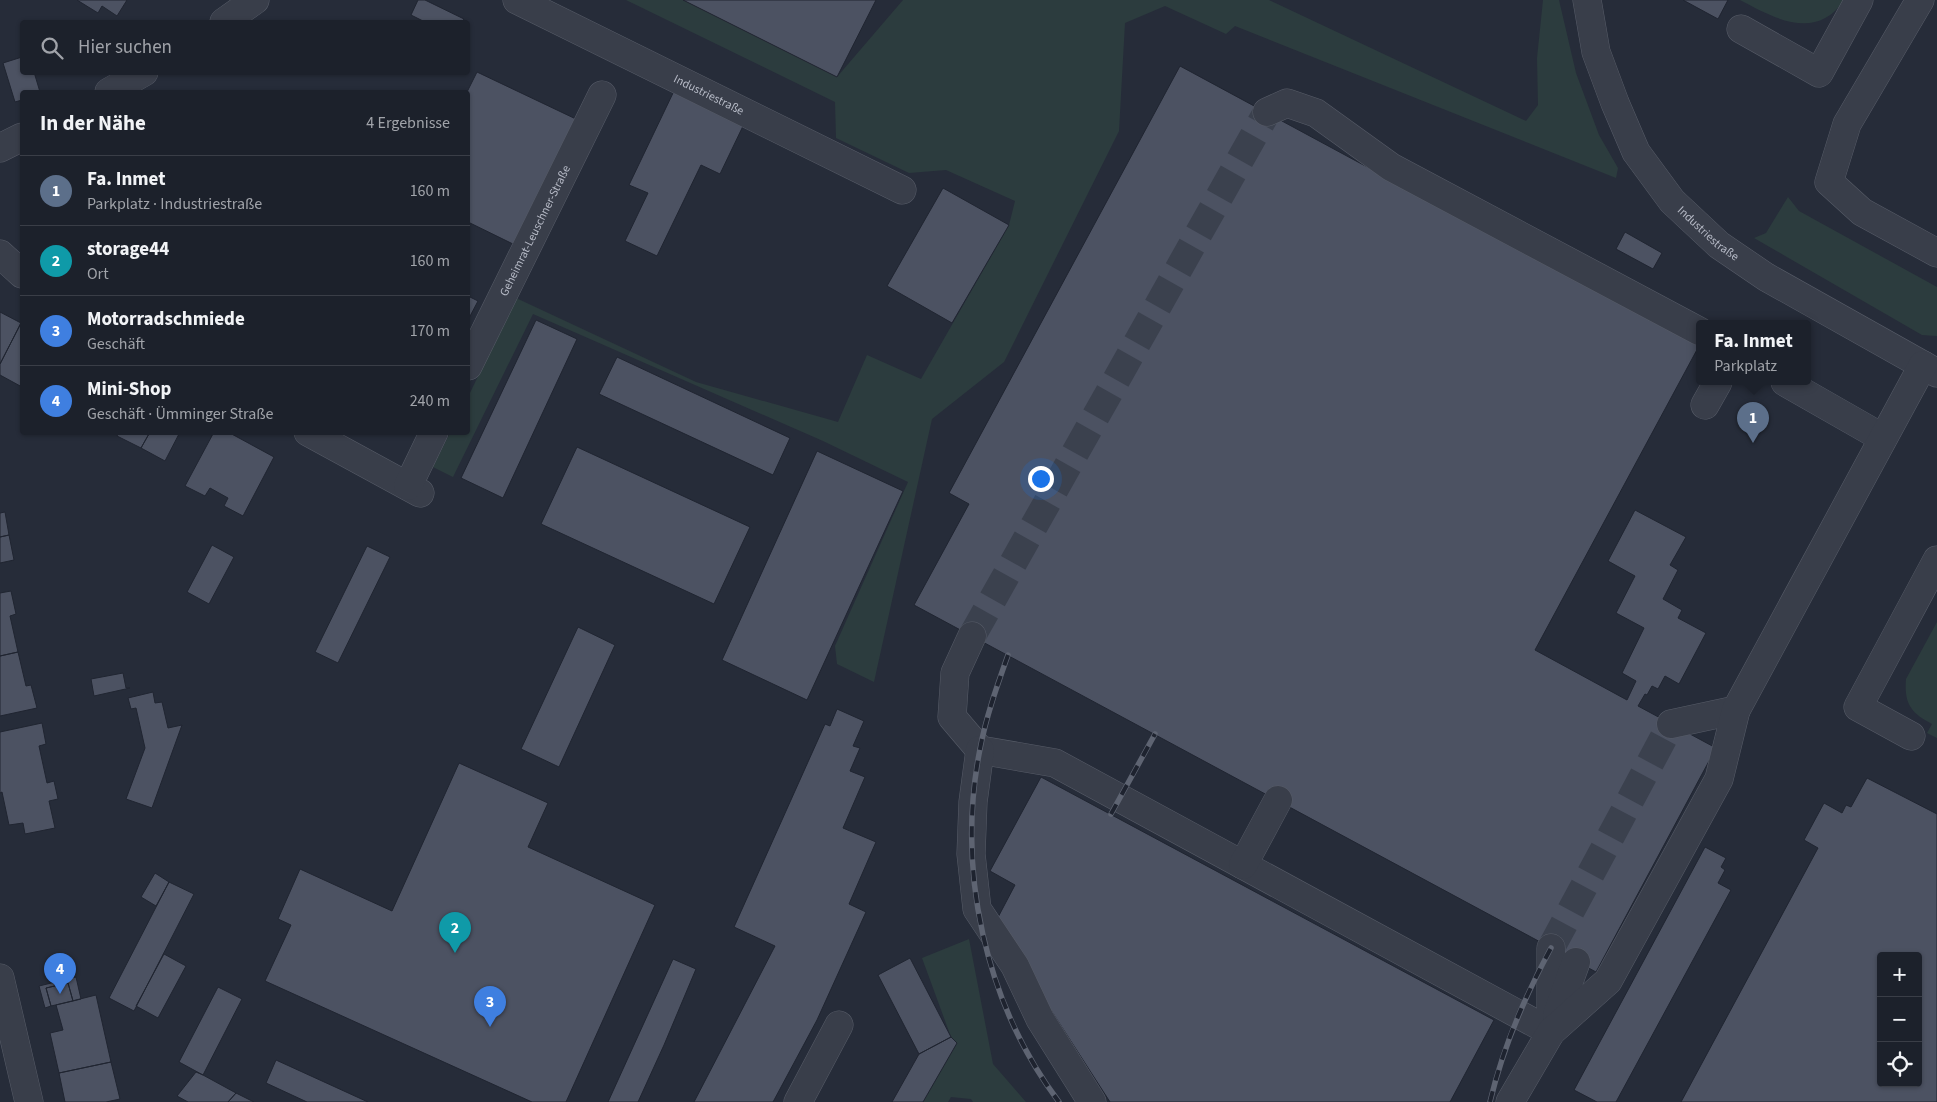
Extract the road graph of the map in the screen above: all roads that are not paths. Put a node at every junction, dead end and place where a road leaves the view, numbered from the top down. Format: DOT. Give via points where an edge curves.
graph roads {
  1 [pos="255,0"];
  2 [pos="517,0"];
  3 [pos="1588,0"];
  4 [pos="1859,0"];
  5 [pos="1920,0"];
  6 [pos="227,20"];
  7 [pos="1741,29"];
  8 [pos="139,75"];
  9 [pos="112,90"];
  10 [pos="602,95"];
  11 [pos="1267,112"];
  12 [pos="20,138"];
  13 [pos="0,148"];
  14 [pos="902,190"];
  15 [pos="1937,252"];
  16 [pos="0,254"];
  17 [pos="20,272"];
  18 [pos="1696,329"];
  19 [pos="470,362"];
  20 [pos="1930,369"];
  21 [pos="1716,385"];
  22 [pos="1791,385"];
  23 [pos="1705,405"];
  24 [pos="314,435"];
  25 [pos="433,435"];
  26 [pos="1883,438"];
  27 [pos="1937,560"];
  28 [pos="972,636"];
  29 [pos="1736,710"];
  30 [pos="1672,724"];
  31 [pos="1910,736"];
  32 [pos="1700,739"];
  33 [pos="980,750"];
  34 [pos="1278,800"];
  35 [pos="1243,865"];
  36 [pos="1551,948"];
  37 [pos="1576,962"];
  38 [pos="0,978"];
  39 [pos="839,1025"];
  40 [pos="6,1031"];
  41 [pos="1551,1032"];
  42 [pos="29,1102"];
  43 [pos="798,1102"];
  44 [pos="1092,1102"];
  45 [pos="1510,1102"];
  1 -- 6 [label="street"];
  2 -- 14 [label="street, Industriestraße"];
  3 -- 20 [label="street, Industriestraße" via="1596,52 1615,103 1636,152 1672,201 1720,245 1766,277"];
  4 -- 7 [label="street" via="1819,73"];
  5 -- 15 [label="street" via="1847,124 1829,182 1862,212"];
  8 -- 9 [label="street"];
  10 -- 19 [label="street, Geheimrat-Leuschner-Straße"];
  11 -- 18 [label="street" via="1287,103 1316,113 1391,167"];
  12 -- 13 [label="street"];
  16 -- 17 [label="street"];
  20 -- 26 [label="street"];
  21 -- 23 [label="street"];
  22 -- 26 [label="street"];
  24 -- 25 [label="street" via="414,489"];
  26 -- 29 [label="street"];
  27 -- 31 [label="street" via="1858,707"];
  28 -- 33 [label="street" via="955,673 952,717"];
  29 -- 30 [label="street"];
  29 -- 32 [label="street"];
  29 -- 41 [label="street" via="1719,779 1608,981"];
  33 -- 35 [label="street" via="1055,763"];
  33 -- 44 [label="street" via="971,854 977,909 1015,966 1040,1020"];
  34 -- 35 [label="street"];
  35 -- 41 [label="street"];
  36 -- 41 [label="street"];
  37 -- 41 [label="street"];
  38 -- 40 [label="street"];
  39 -- 43 [label="street"];
  40 -- 42 [label="street"];
  41 -- 45 [label="street"];
}
